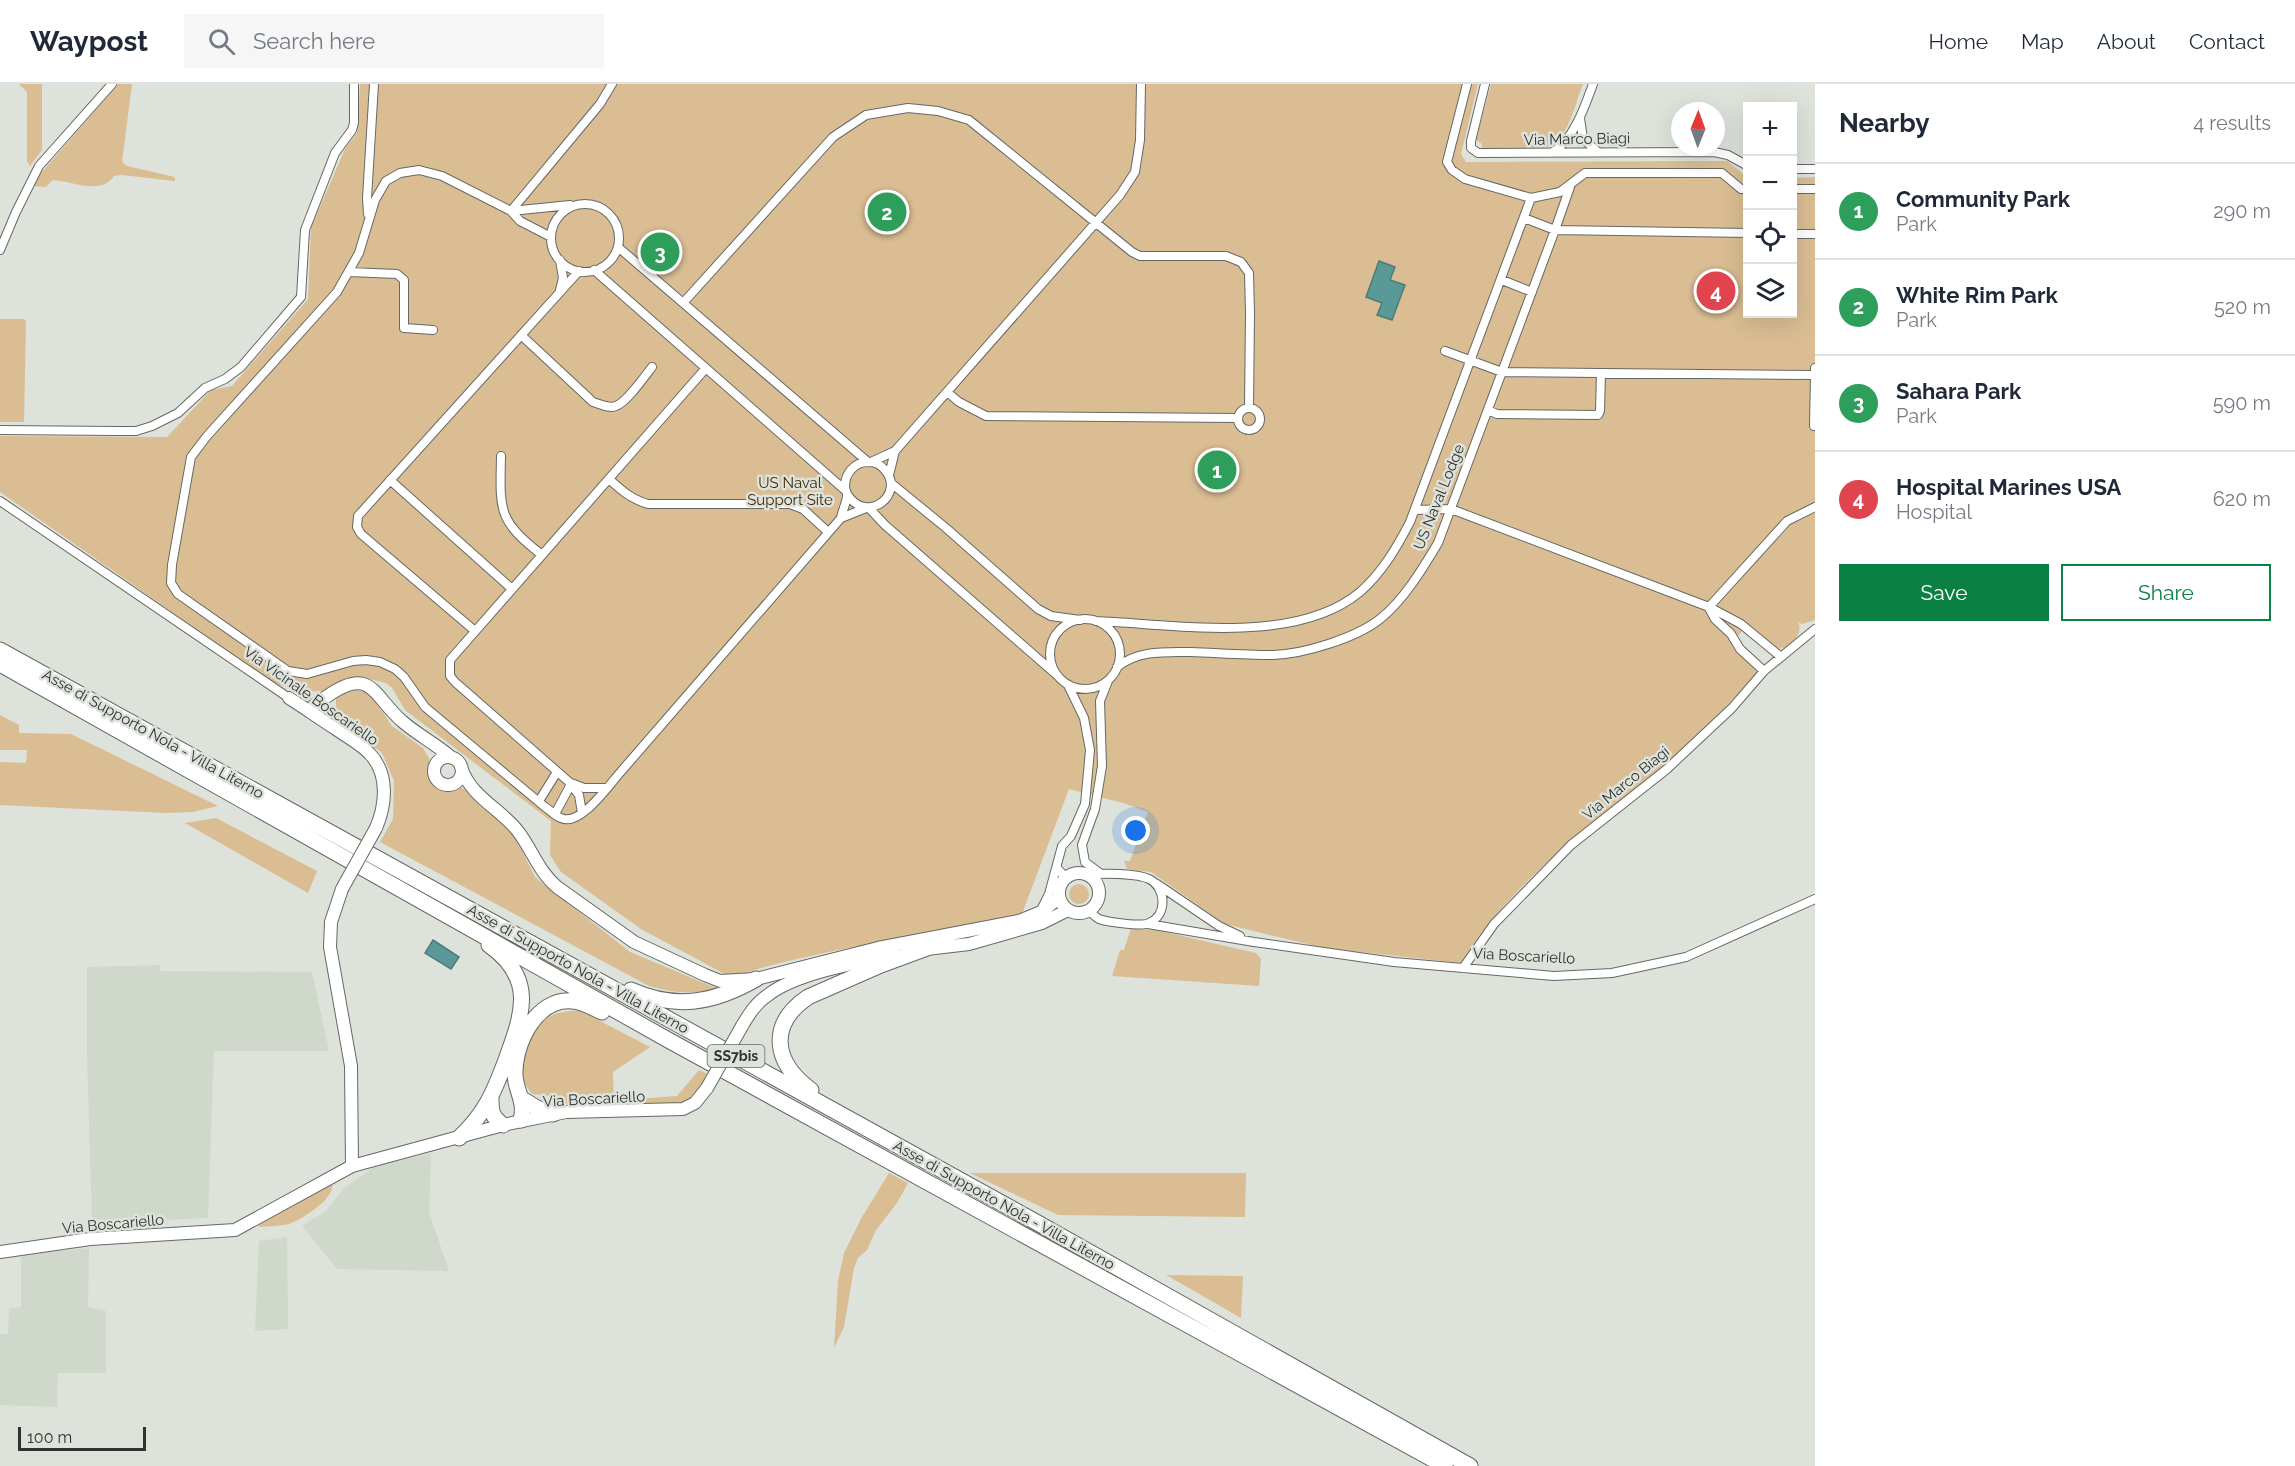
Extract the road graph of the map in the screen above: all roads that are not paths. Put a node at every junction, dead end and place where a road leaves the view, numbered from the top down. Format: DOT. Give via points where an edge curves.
graph roads {
  1 [pos="112,84"];
  2 [pos="354,84"];
  3 [pos="374,84"];
  4 [pos="612,84"];
  5 [pos="1141,84"];
  6 [pos="1467,84"];
  7 [pos="1485,84"];
  8 [pos="1593,84"];
  9 [pos="1580,118"];
  10 [pos="1583,139"];
  11 [pos="1564,142"];
  12 [pos="1598,152"];
  13 [pos="1551,153"];
  14 [pos="1573,153"];
  15 [pos="1743,163"];
  16 [pos="1815,169"];
  17 [pos="1797,170"];
  18 [pos="1571,184"];
  19 [pos="1743,189"];
  20 [pos="1797,189"];
  21 [pos="1815,189"];
  22 [pos="1531,198"];
  23 [pos="582,204"];
  24 [pos="511,211"];
  25 [pos="1524,218"];
  26 [pos="369,220"];
  27 [pos="1095,224"];
  28 [pos="1555,230"];
  29 [pos="1743,233"];
  30 [pos="1797,234"];
  31 [pos="1815,234"];
  32 [pos="551,237"];
  33 [pos="618,247"];
  34 [pos="0,250"];
  35 [pos="560,260"];
  36 [pos="594,270"];
  37 [pos="579,271"];
  38 [pos="349,272"];
  39 [pos="1502,280"];
  40 [pos="1532,292"];
  41 [pos="559,293"];
  42 [pos="683,303"];
  43 [pos="434,330"];
  44 [pos="521,335"];
  45 [pos="1445,351"];
  46 [pos="1471,361"];
  47 [pos="652,367"];
  48 [pos="706,368"];
  49 [pos="1815,368"];
  50 [pos="1502,372"];
  51 [pos="1601,373"];
  52 [pos="1815,375"];
  53 [pos="947,392"];
  54 [pos="1249,408"];
  55 [pos="1488,410"];
  56 [pos="1238,418"];
  57 [pos="1814,426"];
  58 [pos="0,430"];
  59 [pos="894,451"];
  60 [pos="501,456"];
  61 [pos="869,462"];
  62 [pos="609,479"];
  63 [pos="890,479"];
  64 [pos="390,480"];
  65 [pos="847,493"];
  66 [pos="0,501"];
  67 [pos="1815,507"];
  68 [pos="868,508"];
  69 [pos="1450,509"];
  70 [pos="1415,510"];
  71 [pos="841,518"];
  72 [pos="828,532"];
  73 [pos="542,555"];
  74 [pos="512,589"];
  75 [pos="1709,607"];
  76 [pos="1080,620"];
  77 [pos="1096,621"];
  78 [pos="1815,629"];
  79 [pos="475,631"];
  80 [pos="0,650"];
  81 [pos="1781,657"];
  82 [pos="0,664"];
  83 [pos="1117,667"];
  84 [pos="1764,671"];
  85 [pos="1058,676"];
  86 [pos="1108,681"];
  87 [pos="1068,685"];
  88 [pos="328,696"];
  89 [pos="289,698"];
  90 [pos="312,713"];
  91 [pos="452,758"];
  92 [pos="461,767"];
  93 [pos="557,772"];
  94 [pos="570,783"];
  95 [pos="607,788"];
  96 [pos="539,801"];
  97 [pos="582,813"];
  98 [pos="555,814"];
  99 [pos="1057,868"];
  100 [pos="1084,874"];
  101 [pos="1101,874"];
  102 [pos="1066,878"];
  103 [pos="1156,884"];
  104 [pos="1059,898"];
  105 [pos="1815,899"];
  106 [pos="1068,910"];
  107 [pos="1088,910"];
  108 [pos="1041,912"];
  109 [pos="446,913"];
  110 [pos="1148,924"];
  111 [pos="1254,942"];
  112 [pos="927,948"];
  113 [pos="549,953"];
  114 [pos="1463,968"];
  115 [pos="756,979"];
  116 [pos="670,1041"];
  117 [pos="491,1099"];
  118 [pos="522,1099"];
  119 [pos="553,1114"];
  120 [pos="521,1120"];
  121 [pos="503,1125"];
  122 [pos="868,1129"];
  123 [pos="459,1138"];
  124 [pos="352,1166"];
  125 [pos="0,1252"];
  126 [pos="1446,1466"];
  127 [pos="1470,1466"];
  1 -- 34 [label="street" via="39,166"];
  2 -- 58 [label="street" via="352,129 335,153 305,230 300,297 241,367 152,426 116,431"];
  3 -- 26 [label="street"];
  4 -- 24 [label="street" via="600,104"];
  5 -- 27 [label="street" via="1135,172"];
  6 -- 22 [label="street" via="1447,162 1465,179"];
  7 -- 13 [label="street, Via Marco Biagi" via="1471,148 1478,153"];
  8 -- 9 [label="street"];
  9 -- 10 [label="street"];
  9 -- 11 [label="street"];
  10 -- 12 [label="street"];
  10 -- 14 [label="street"];
  11 -- 13 [label="street"];
  11 -- 14 [label="street"];
  12 -- 14 [label="street, Via Marco Biagi"];
  12 -- 15 [label="street, Via Marco Biagi" via="1714,152"];
  13 -- 14 [label="street, Via Marco Biagi"];
  16 -- 17 [label="street"];
  18 -- 19 [label="street" via="1585,173 1722,173"];
  18 -- 22 [label="street" via="1560,192"];
  18 -- 28 [label="street, US Naval Lodge"];
  20 -- 21 [label="street"];
  22 -- 25 [label="street"];
  23 -- 24 [label="street"];
  23 -- 32 [label="street" via="564,212"];
  23 -- 33 [label="street" via="603,209 611,216 617,225"];
  24 -- 26 [label="street" via="442,176 419,170 400,173 386,181"];
  24 -- 32 [label="street" via="520,221"];
  25 -- 28 [label="street"];
  25 -- 39 [label="street"];
  26 -- 38 [label="street"];
  27 -- 42 [label="street" via="969,120 908,108 866,115 833,137"];
  27 -- 53 [label="street"];
  27 -- 54 [label="street" via="1140,256 1226,256 1241,262 1249,273"];
  28 -- 29 [label="street"];
  28 -- 40 [label="street, US Naval Lodge"];
  30 -- 31 [label="street"];
  32 -- 35 [label="street"];
  33 -- 36 [label="street" via="613,257"];
  33 -- 42 [label="street"];
  35 -- 37 [label="street"];
  35 -- 41 [label="street" via="563,278"];
  36 -- 37 [label="street"];
  36 -- 48 [label="street"];
  37 -- 41 [label="street"];
  38 -- 43 [label="street" via="402,276 404,328"];
  38 -- 96 [label="street" via="337,291 191,457 171,584 178,594 288,670 307,674 366,660 395,669 425,707"];
  39 -- 40 [label="street"];
  39 -- 46 [label="street"];
  40 -- 50 [label="street, US Naval Lodge"];
  41 -- 44 [label="street"];
  42 -- 61 [label="street"];
  44 -- 47 [label="street" via="593,402 606,406 617,406"];
  44 -- 64 [label="street"];
  45 -- 46 [label="street"];
  46 -- 50 [label="street"];
  46 -- 70 [label="street"];
  48 -- 62 [label="street"];
  48 -- 65 [label="street"];
  49 -- 52 [label="street"];
  50 -- 51 [label="street"];
  50 -- 55 [label="street, US Naval Lodge"];
  51 -- 52 [label="street"];
  51 -- 55 [label="street" via="1598,415 1497,414"];
  52 -- 57 [label="street"];
  53 -- 56 [label="street" via="986,416"];
  53 -- 59 [label="street"];
  54 -- 56 [label="street"];
  54 -- 56 [label="street" via="1260,415 1257,427 1244,429"];
  55 -- 69 [label="street, US Naval Lodge"];
  59 -- 61 [label="street"];
  59 -- 63 [label="street"];
  60 -- 73 [label="street" via="500,491 505,517 519,537"];
  61 -- 63 [label="street" via="881,466"];
  61 -- 65 [label="street" via="850,471 846,477"];
  62 -- 72 [label="street" via="635,500 648,504 790,504 803,509"];
  62 -- 73 [label="street"];
  63 -- 68 [label="street" via="888,497"];
  63 -- 76 [label="street" via="1038,609 1051,616"];
  64 -- 74 [label="street"];
  64 -- 79 [label="street" via="358,516 357,527"];
  65 -- 68 [label="street" via="855,504"];
  65 -- 71 [label="street"];
  66 -- 89 [label="street, Via Vicinale Boscariello"];
  67 -- 75 [label="street" via="1787,521"];
  68 -- 71 [label="street"];
  68 -- 85 [label="street"];
  69 -- 70 [label="street"];
  69 -- 75 [label="street"];
  69 -- 83 [label="street, US Naval Lodge" via="1438,543 1415,580 1380,619 1343,639 1301,652 1274,655 1140,654"];
  70 -- 77 [label="street" via="1380,572 1334,609 1304,621 1272,626 1204,627"];
  71 -- 72 [label="street"];
  72 -- 95 [label="street"];
  73 -- 74 [label="street"];
  74 -- 79 [label="street"];
  75 -- 81 [label="street" via="1741,624"];
  75 -- 84 [label="street" via="1740,649"];
  76 -- 77 [label="street"];
  76 -- 85 [label="street" via="1061,629 1051,646 1050,657"];
  77 -- 83 [label="street" via="1114,635 1120,656"];
  78 -- 81 [label="street, Via Marco Biagi"];
  79 -- 93 [label="street" via="450,660 450,676"];
  80 -- 113 [label="highway, Asse di Supporto Nola - Villa Literno / SS7bis"];
  81 -- 84 [label="street, Via Marco Biagi"];
  82 -- 109 [label="highway, Asse di Supporto Nola - Villa Literno / SS7bis"];
  83 -- 86 [label="street"];
  84 -- 114 [label="street, Via Marco Biagi" via="1732,708 1667,769 1571,845 1494,924"];
  85 -- 87 [label="street"];
  86 -- 87 [label="street" via="1089,689"];
  86 -- 101 [label="street" via="1100,701 1102,766 1095,809 1082,844 1085,862"];
  87 -- 99 [label="street" via="1084,718 1090,750 1085,804 1071,836 1062,846"];
  88 -- 89 [label="street"];
  88 -- 90 [label="street" via="315,704"];
  88 -- 91 [label="street" via="350,684 373,689 401,721"];
  89 -- 90 [label="street, Via Vicinale Boscariello"];
  90 -- 124 [label="street, Via Vicinale Boscariello, bridge" via="364,748 376,762 384,794 376,828 342,889 331,922 330,947 351,1066"];
  91 -- 92 [label="street"];
  91 -- 92 [label="street" via="442,758 435,765 438,782 454,783 461,777"];
  92 -- 115 [label="street" via="472,789 519,832 545,877 592,914 634,942 720,981"];
  93 -- 94 [label="street"];
  93 -- 96 [label="street"];
  94 -- 95 [label="street" via="584,788"];
  94 -- 97 [label="street" via="579,795"];
  94 -- 98 [label="street"];
  95 -- 97 [label="street"];
  96 -- 98 [label="street"];
  97 -- 98 [label="street" via="567,820"];
  99 -- 102 [label="street"];
  99 -- 108 [label="street"];
  100 -- 101 [label="street, Via Boscariello"];
  100 -- 102 [label="street"];
  100 -- 107 [label="street" via="1094,881 1098,893"];
  101 -- 103 [label="street, Via Boscariello" via="1141,876"];
  102 -- 104 [label="street" via="1060,885"];
  103 -- 110 [label="street" via="1163,907"];
  103 -- 111 [label="street, Via Boscariello" via="1220,926"];
  104 -- 106 [label="street"];
  104 -- 108 [label="street"];
  105 -- 114 [label="street, Via Boscariello" via="1686,957 1611,973 1554,976"];
  106 -- 107 [label="street"];
  106 -- 112 [label="street, Via Boscariello" via="1042,923 969,944"];
  107 -- 110 [label="street, Via Boscariello" via="1099,919"];
  108 -- 115 [label="street" via="1020,921 878,948"];
  109 -- 116 [label="highway, Asse di Supporto Nola - Villa Literno / SS7bis"];
  109 -- 117 [label="highway" via="496,949 520,983 523,1008 519,1025"];
  110 -- 111 [label="street, Via Boscariello"];
  111 -- 114 [label="street, Via Boscariello"];
  112 -- 119 [label="street, Via Boscariello, bridge" via="858,962 776,989 754,1007 707,1088 683,1109"];
  112 -- 122 [label="highway" via="808,997 782,1024 781,1054 798,1081"];
  113 -- 115 [label="highway" via="642,994 665,1000 697,1001 732,993"];
  113 -- 122 [label="highway, Asse di Supporto Nola - Villa Literno / SS7bis"];
  116 -- 118 [label="highway" via="585,1004 572,1001 547,1007 528,1025 516,1064"];
  116 -- 126 [label="highway, Asse di Supporto Nola - Villa Literno / SS7bis"];
  117 -- 121 [label="highway" via="494,1118"];
  117 -- 123 [label="highway"];
  118 -- 119 [label="highway"];
  118 -- 120 [label="highway"];
  119 -- 120 [label="street, Via Boscariello"];
  120 -- 121 [label="street, Via Boscariello"];
  121 -- 123 [label="street, Via Boscariello"];
  122 -- 127 [label="highway, Asse di Supporto Nola - Villa Literno / SS7bis"];
  123 -- 124 [label="street, Via Boscariello"];
  124 -- 125 [label="street, Via Boscariello" via="235,1230 90,1239"];
}
